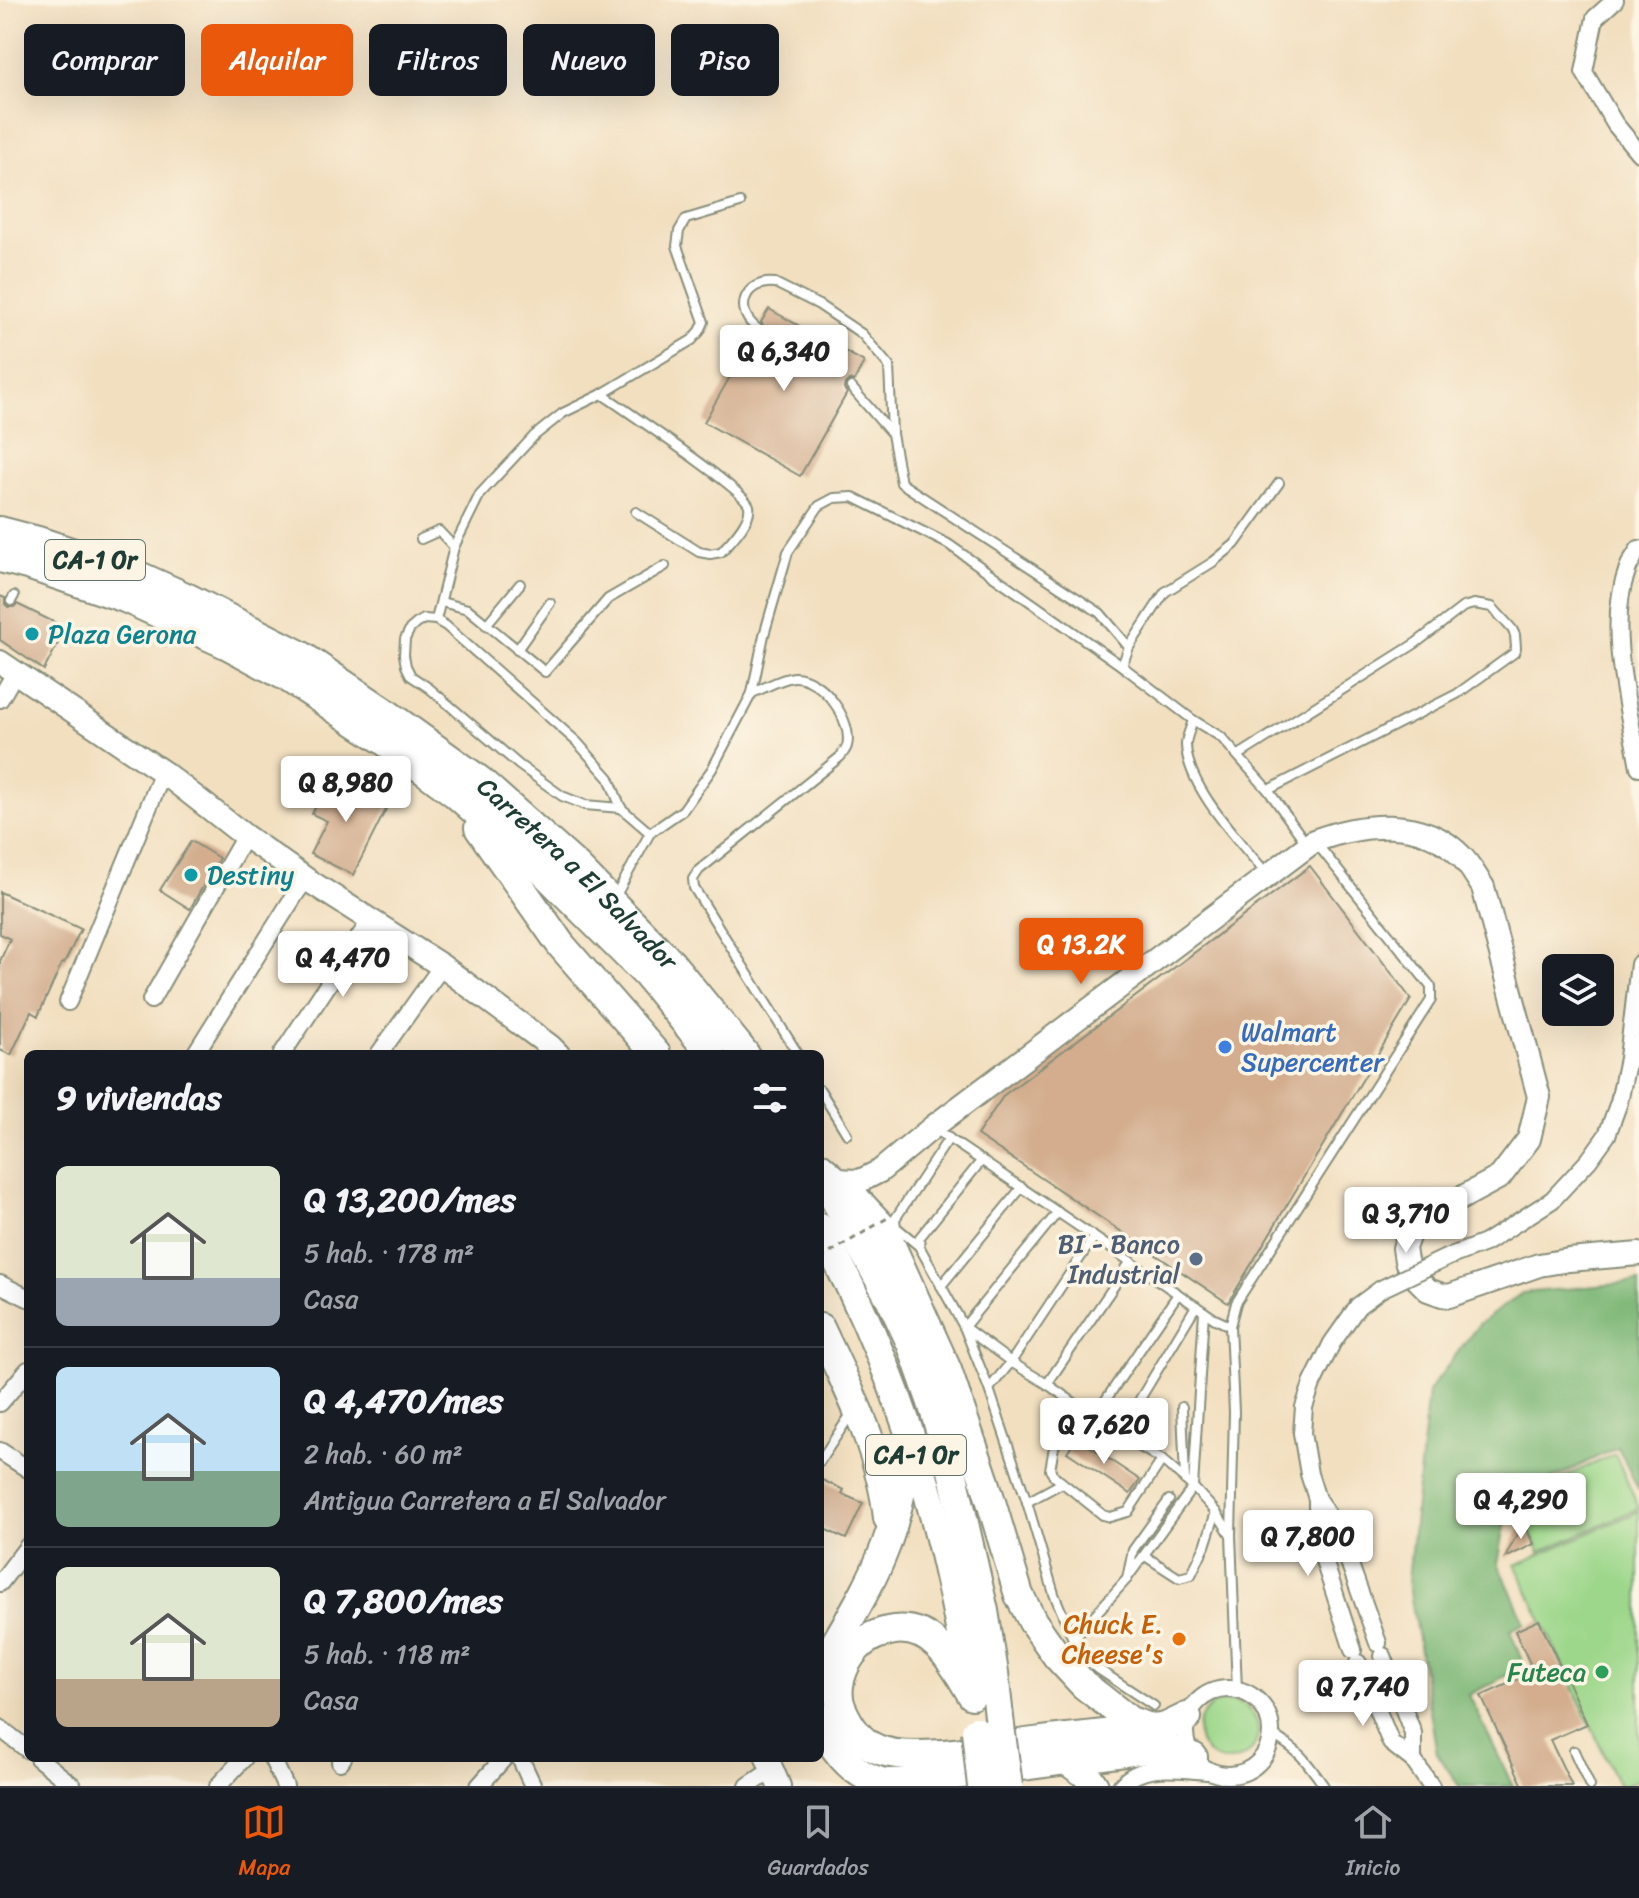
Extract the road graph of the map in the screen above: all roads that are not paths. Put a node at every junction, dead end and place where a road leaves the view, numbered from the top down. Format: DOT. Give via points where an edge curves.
graph roads {
  1 [pos="1615,0"];
  2 [pos="1639,153"];
  3 [pos="740,203"];
  4 [pos="758,329"];
  5 [pos="851,387"];
  6 [pos="602,394"];
  7 [pos="892,434"];
  8 [pos="1279,483"];
  9 [pos="636,512"];
  10 [pos="0,531"];
  11 [pos="421,539"];
  12 [pos="454,547"];
  13 [pos="1639,549"];
  14 [pos="0,558"];
  15 [pos="665,566"];
  16 [pos="520,584"];
  17 [pos="441,602"];
  18 [pos="550,603"];
  19 [pos="436,620"];
  20 [pos="486,625"];
  21 [pos="1129,647"];
  22 [pos="517,650"];
  23 [pos="1122,666"];
  24 [pos="8,668"];
  25 [pos="752,693"];
  26 [pos="1,698"];
  27 [pos="1193,720"];
  28 [pos="1239,755"];
  29 [pos="1639,767"];
  30 [pos="163,772"];
  31 [pos="1268,790"];
  32 [pos="456,794"];
  33 [pos="621,808"];
  34 [pos="650,833"];
  35 [pos="245,836"];
  36 [pos="1310,843"];
  37 [pos="1267,875"];
  38 [pos="306,879"];
  39 [pos="612,904"];
  40 [pos="370,921"];
  41 [pos="1639,964"];
  42 [pos="442,966"];
  43 [pos="151,1000"];
  44 [pos="68,1002"];
  45 [pos="198,1050"];
  46 [pos="285,1050"];
  47 [pos="385,1050"];
  48 [pos="554,1050"];
  49 [pos="653,1050"];
  50 [pos="708,1050"];
  51 [pos="742,1050"];
  52 [pos="795,1050"];
  53 [pos="824,1097"];
  54 [pos="941,1132"];
  55 [pos="847,1134"];
  56 [pos="982,1160"];
  57 [pos="880,1171"];
  58 [pos="825,1174"];
  59 [pos="1022,1187"];
  60 [pos="1058,1212"];
  61 [pos="880,1216"];
  62 [pos="824,1235"];
  63 [pos="1094,1237"];
  64 [pos="919,1246"];
  65 [pos="1639,1254"];
  66 [pos="1131,1261"];
  67 [pos="0,1284"];
  68 [pos="941,1286"];
  69 [pos="1178,1294"];
  70 [pos="24,1296"];
  71 [pos="1200,1309"];
  72 [pos="1230,1326"];
  73 [pos="964,1327"];
  74 [pos="824,1339"];
  75 [pos="1011,1362"];
  76 [pos="24,1375"];
  77 [pos="1047,1384"];
  78 [pos="989,1389"];
  79 [pos="0,1403"];
  80 [pos="856,1407"];
  81 [pos="1079,1407"];
  82 [pos="1182,1407"];
  83 [pos="1094,1417"];
  84 [pos="909,1433"];
  85 [pos="1119,1434"];
  86 [pos="0,1451"];
  87 [pos="824,1455"];
  88 [pos="1162,1460"];
  89 [pos="24,1466"];
  90 [pos="1185,1480"];
  91 [pos="1062,1483"];
  92 [pos="1193,1487"];
  93 [pos="1317,1499"];
  94 [pos="1169,1500"];
  95 [pos="1027,1502"];
  96 [pos="1216,1512"];
  97 [pos="1231,1535"];
  98 [pos="1003,1539"];
  99 [pos="887,1543"];
  100 [pos="24,1554"];
  101 [pos="1145,1556"];
  102 [pos="1126,1580"];
  103 [pos="0,1583"];
  104 [pos="984,1611"];
  105 [pos="1073,1639"];
  106 [pos="824,1663"];
  107 [pos="1395,1688"];
  108 [pos="1237,1690"];
  109 [pos="972,1695"];
  110 [pos="1372,1696"];
  111 [pos="1187,1717"];
  112 [pos="1154,1718"];
  113 [pos="0,1728"];
  114 [pos="988,1728"];
  115 [pos="824,1729"];
  116 [pos="1271,1734"];
  117 [pos="24,1747"];
  118 [pos="1574,1751"];
  119 [pos="1066,1760"];
  120 [pos="1413,1760"];
  121 [pos="43,1762"];
  122 [pos="240,1762"];
  123 [pos="274,1762"];
  124 [pos="500,1762"];
  125 [pos="522,1762"];
  126 [pos="773,1771"];
  127 [pos="1211,1772"];
  128 [pos="1241,1780"];
  129 [pos="73,1786"];
  130 [pos="218,1786"];
  131 [pos="285,1786"];
  132 [pos="479,1786"];
  133 [pos="533,1786"];
  134 [pos="748,1786"];
  135 [pos="982,1786"];
  136 [pos="1008,1786"];
  137 [pos="1094,1786"];
  138 [pos="1121,1786"];
  139 [pos="1324,1786"];
  140 [pos="1429,1786"];
  141 [pos="1590,1786"];
  1 -- 2 [label="street" via="1595,18 1584,72"];
  3 -- 6 [label="lane" via="686,219 679,231 677,246 704,322 700,331"];
  4 -- 7 [label="lane" via="746,317 744,301 754,287 769,282 819,305 862,334 889,366"];
  5 -- 7 [label="lane"];
  6 -- 9 [label="lane" via="710,471 749,506 738,532 721,552 710,554"];
  6 -- 12 [label="lane" via="563,413 534,436 480,494"];
  7 -- 21 [label="lane" via="901,483 1100,613"];
  8 -- 21 [label="lane" via="1235,544 1165,592"];
  10 -- 39 [label="highway, Carretera a El Salvador / CA-1 Or" via="128,571 302,656 479,780"];
  11 -- 12 [label="lane" via="439,531"];
  12 -- 17 [label="lane"];
  13 -- 29 [label="street" via="1627,569 1618,622"];
  14 -- 32 [label="highway, Carretera a El Salvador / CA-1 Or" via="125,598 228,645 382,739"];
  15 -- 22 [label="lane" via="608,599 547,672"];
  16 -- 20 [label="lane"];
  17 -- 19 [label="lane"];
  17 -- 20 [label="lane" via="468,609"];
  18 -- 22 [label="lane"];
  19 -- 33 [label="lane" via="577,742 609,778"];
  19 -- 33 [label="lane" via="424,619 405,639 411,676 562,796 585,805"];
  20 -- 22 [label="lane"];
  21 -- 23 [label="lane"];
  23 -- 25 [label="lane" via="948,544 853,497 843,497 819,506 788,552"];
  23 -- 27 [label="lane"];
  24 -- 26 [label="street"];
  24 -- 30 [label="street"];
  25 -- 34 [label="lane" via="705,780 683,810"];
  25 -- 52 [label="lane" via="789,678 816,683 835,704 848,740 840,757 693,879"];
  27 -- 28 [label="lane"];
  27 -- 37 [label="lane" via="1186,744 1192,772 1210,804"];
  28 -- 31 [label="lane"];
  28 -- 31 [label="lane" via="1416,643 1463,607 1492,607 1512,629 1514,653 1457,694"];
  30 -- 35 [label="street"];
  30 -- 44 [label="street"];
  31 -- 36 [label="lane"];
  32 -- 49 [label="highway" via="561,945"];
  32 -- 50 [label="highway, Carretera a El Salvador / CA-1 Or" via="607,934"];
  33 -- 34 [label="lane"];
  34 -- 39 [label="lane"];
  35 -- 38 [label="street"];
  35 -- 43 [label="street"];
  36 -- 37 [label="street"];
  36 -- 65 [label="street" via="1337,832 1392,826 1425,833 1463,858 1489,905 1539,1097 1529,1139 1500,1177 1435,1212 1409,1234 1404,1248 1412,1274 1428,1290 1449,1296 1539,1265"];
  36 -- 72 [label="lane" via="1431,987 1431,1000 1236,1303"];
  37 -- 54 [label="street"];
  38 -- 40 [label="street"];
  38 -- 45 [label="street"];
  39 -- 51 [label="highway, Carretera a El Salvador / CA-1 Or" via="671,963"];
  40 -- 42 [label="street"];
  40 -- 46 [label="street"];
  41 -- 93 [label="street, bridge" via="1619,1102 1607,1135 1589,1160 1552,1200 1485,1243 1381,1289 1358,1306 1332,1343 1304,1407 1302,1433"];
  42 -- 47 [label="street"];
  42 -- 48 [label="street"];
  53 -- 55 [label="lane"];
  54 -- 56 [label="lane"];
  54 -- 57 [label="street"];
  54 -- 64 [label="lane" via="895,1219 896,1227"];
  56 -- 59 [label="lane"];
  56 -- 64 [label="lane" via="920,1237"];
  57 -- 58 [label="street" via="860,1181"];
  57 -- 61 [label="street" via="873,1193"];
  58 -- 61 [label="highway"];
  58 -- 104 [label="highway, CA-1 Or" via="911,1343 951,1466"];
  59 -- 60 [label="lane"];
  59 -- 68 [label="lane"];
  60 -- 63 [label="lane"];
  60 -- 73 [label="lane"];
  61 -- 98 [label="highway" via="947,1370"];
  62 -- 84 [label="highway, CA-1 Or" via="880,1352"];
  63 -- 66 [label="lane"];
  63 -- 75 [label="lane"];
  64 -- 68 [label="lane"];
  66 -- 69 [label="lane"];
  66 -- 77 [label="lane"];
  67 -- 70 [label="street"];
  68 -- 73 [label="lane"];
  69 -- 71 [label="lane"];
  69 -- 83 [label="lane"];
  71 -- 72 [label="lane"];
  71 -- 85 [label="lane"];
  71 -- 92 [label="lane"];
  72 -- 97 [label="lane"];
  73 -- 75 [label="lane"];
  73 -- 78 [label="lane"];
  74 -- 80 [label="highway"];
  75 -- 77 [label="lane"];
  75 -- 78 [label="lane"];
  76 -- 79 [label="street"];
  77 -- 81 [label="lane"];
  78 -- 95 [label="lane"];
  80 -- 87 [label="lane"];
  80 -- 99 [label="highway" via="885,1493"];
  81 -- 83 [label="lane"];
  81 -- 91 [label="lane" via="1054,1447 1050,1470"];
  82 -- 90 [label="lane"];
  83 -- 85 [label="lane"];
  84 -- 99 [label="highway"];
  84 -- 109 [label="highway, CA-1 Or" via="952,1582"];
  85 -- 88 [label="lane"];
  86 -- 89 [label="street"];
  88 -- 90 [label="lane"];
  88 -- 91 [label="lane" via="1128,1512 1118,1516 1103,1515"];
  90 -- 92 [label="lane"];
  91 -- 95 [label="lane"];
  92 -- 96 [label="lane"];
  92 -- 101 [label="lane"];
  93 -- 107 [label="street" via="1338,1531"];
  93 -- 110 [label="street" via="1317,1539"];
  94 -- 102 [label="lane" via="1133,1550"];
  95 -- 105 [label="lane"];
  96 -- 97 [label="lane"];
  96 -- 101 [label="lane" via="1191,1575 1179,1578"];
  97 -- 108 [label="lane"];
  98 -- 104 [label="highway"];
  98 -- 112 [label="highway" via="1019,1595 1057,1656 1130,1721"];
  99 -- 106 [label="highway"];
  100 -- 103 [label="street"];
  101 -- 102 [label="lane"];
  102 -- 105 [label="lane"];
  104 -- 114 [label="highway, CA-1 Or"];
  105 -- 112 [label="lane" via="1092,1665"];
  107 -- 110 [label="street"];
  107 -- 120 [label="street" via="1413,1733"];
  108 -- 111 [label="street" via="1213,1692"];
  108 -- 116 [label="street" via="1266,1711"];
  109 -- 112 [label="highway" via="934,1640 899,1629 862,1643 847,1659 839,1682 840,1705 861,1738 877,1749 904,1755"];
  109 -- 114 [label="highway, CA-1 Or"];
  110 -- 120 [label="street" via="1391,1743"];
  111 -- 112 [label="highway" via="1166,1727"];
  111 -- 127 [label="street" via="1185,1738"];
  113 -- 117 [label="street"];
  114 -- 135 [label="highway, CA-1 Or, bridge"];
  114 -- 136 [label="highway, CA-1 Or, bridge"];
  115 -- 119 [label="highway" via="855,1769 882,1782"];
  116 -- 128 [label="street" via="1262,1759"];
  116 -- 139 [label="lane" via="1304,1757"];
  118 -- 141 [label="lane"];
  119 -- 127 [label="highway" via="1161,1747 1178,1751"];
  119 -- 137 [label="highway"];
  120 -- 140 [label="street"];
  121 -- 129 [label="street"];
  122 -- 130 [label="street"];
  123 -- 131 [label="street"];
  124 -- 132 [label="street"];
  125 -- 133 [label="street"];
  126 -- 134 [label="street"];
  127 -- 128 [label="street"];
  127 -- 138 [label="street" via="1145,1771"];
}
